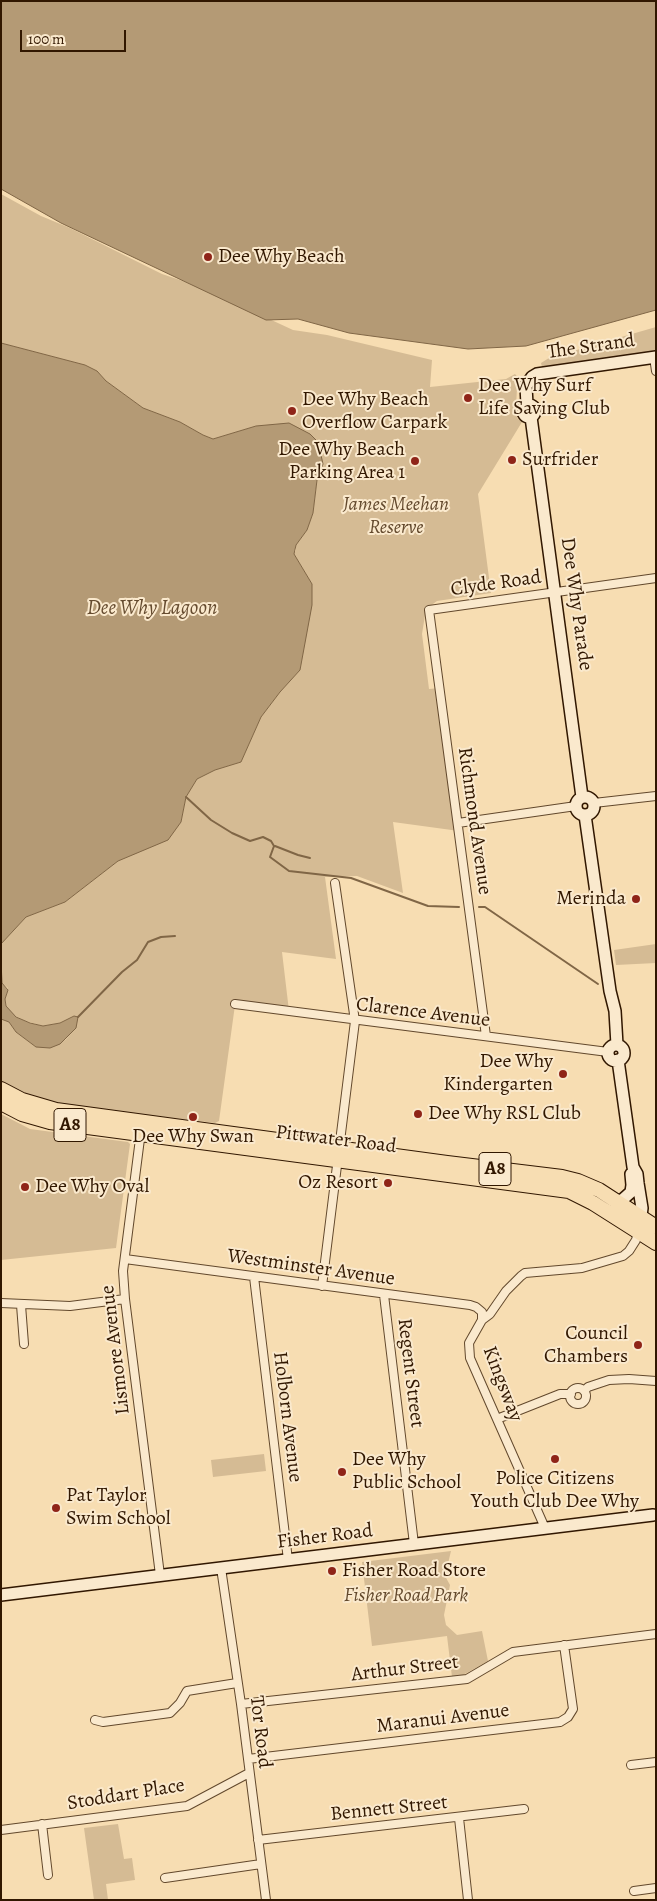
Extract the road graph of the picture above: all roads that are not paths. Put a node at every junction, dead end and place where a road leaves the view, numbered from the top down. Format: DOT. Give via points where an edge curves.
graph roads {
  1 [pos="655,357"];
  2 [pos="656,371"];
  3 [pos="527,405"];
  4 [pos="656,578"];
  5 [pos="556,592"];
  6 [pos="429,610"];
  7 [pos="656,796"];
  8 [pos="579,802"];
  9 [pos="594,803"];
  10 [pos="585,815"];
  11 [pos="458,823"];
  12 [pos="334,883"];
  13 [pos="235,1004"];
  14 [pos="355,1021"];
  15 [pos="486,1036"];
  16 [pos="613,1049"];
  17 [pos="2,1097"];
  18 [pos="142,1128"];
  19 [pos="339,1154"];
  20 [pos="633,1167"];
  21 [pos="615,1201"];
  22 [pos="641,1217"];
  23 [pos="656,1227"];
  24 [pos="638,1232"];
  25 [pos="656,1243"];
  26 [pos="125,1259"];
  27 [pos="254,1278"];
  28 [pos="322,1286"];
  29 [pos="384,1295"];
  30 [pos="125,1299"];
  31 [pos="1,1303"];
  32 [pos="20,1305"];
  33 [pos="482,1320"];
  34 [pos="24,1344"];
  35 [pos="656,1381"];
  36 [pos="584,1391"];
  37 [pos="570,1394"];
  38 [pos="497,1419"];
  39 [pos="655,1514"];
  40 [pos="545,1528"];
  41 [pos="414,1544"];
  42 [pos="288,1560"];
  43 [pos="221,1568"];
  44 [pos="160,1575"];
  45 [pos="1,1595"];
  46 [pos="656,1634"];
  47 [pos="564,1645"];
  48 [pos="237,1684"];
  49 [pos="241,1704"];
  50 [pos="95,1720"];
  51 [pos="248,1760"];
  52 [pos="656,1762"];
  53 [pos="631,1765"];
  54 [pos="249,1773"];
  55 [pos="524,1809"];
  56 [pos="458,1818"];
  57 [pos="42,1824"];
  58 [pos="1,1830"];
  59 [pos="258,1840"];
  60 [pos="261,1864"];
  61 [pos="48,1875"];
  62 [pos="165,1878"];
  63 [pos="656,1888"];
  64 [pos="634,1891"];
  65 [pos="266,1900"];
  66 [pos="468,1900"];
  1 -- 2 [label="street"];
  1 -- 3 [label="main road, The Strand" via="537,374 526,386"];
  3 -- 5 [label="main road, Dee Why Parade" via="534,409 531,417"];
  4 -- 5 [label="street, Clyde Road"];
  5 -- 6 [label="street, Clyde Road"];
  5 -- 8 [label="main road, Dee Why Parade" via="582,791"];
  6 -- 11 [label="street, Richmond Avenue"];
  7 -- 9 [label="street"];
  8 -- 9 [label="main road" via="590,798"];
  8 -- 10 [label="main road" via="578,811"];
  8 -- 11 [label="street"];
  9 -- 10 [label="main road" via="591,812"];
  10 -- 16 [label="main road" via="615,1011"];
  11 -- 15 [label="street, Richmond Avenue"];
  12 -- 14 [label="street"];
  13 -- 14 [label="street, Clarence Avenue"];
  14 -- 15 [label="street, Clarence Avenue"];
  14 -- 19 [label="street"];
  15 -- 16 [label="street, Clarence Avenue"];
  16 -- 20 [label="main road" via="621,1048 623,1052 618,1060"];
  17 -- 18 [label="highway, Pittwater Road / A8"];
  18 -- 19 [label="highway, Pittwater Road / A8"];
  18 -- 26 [label="street, Lismore Avenue"];
  19 -- 21 [label="highway, Pittwater Road / A8" via="562,1177 599,1190"];
  19 -- 24 [label="highway, Pittwater Road / A8" via="569,1191 594,1202"];
  19 -- 28 [label="street"];
  20 -- 21 [label="main road" via="631,1192 622,1200"];
  20 -- 22 [label="main road" via="637,1174"];
  21 -- 22 [label="highway, Pittwater Road / A8"];
  22 -- 23 [label="highway, Pittwater Road / A8"];
  22 -- 24 [label="main road"];
  24 -- 25 [label="highway, Pittwater Road / A8"];
  24 -- 33 [label="street, Kingsway" via="636,1240 623,1256 582,1268 526,1273 506,1290"];
  26 -- 27 [label="street, Westminster Avenue"];
  26 -- 30 [label="street, Lismore Avenue"];
  27 -- 28 [label="street, Westminster Avenue"];
  27 -- 42 [label="street, Holborn Avenue"];
  28 -- 29 [label="street, Westminster Avenue"];
  29 -- 33 [label="street, Westminster Avenue" via="470,1305 482,1312"];
  29 -- 41 [label="street, Regent Street"];
  30 -- 32 [label="street" via="70,1306"];
  30 -- 44 [label="street, Lismore Avenue"];
  31 -- 32 [label="street"];
  32 -- 34 [label="street"];
  33 -- 38 [label="street, Kingsway" via="469,1343 469,1353"];
  35 -- 36 [label="street" via="608,1380"];
  36 -- 37 [label="street" via="575,1389"];
  36 -- 37 [label="street" via="586,1397 580,1404 572,1400"];
  37 -- 38 [label="street" via="560,1394"];
  38 -- 40 [label="street, Kingsway"];
  39 -- 40 [label="main road, Fisher Road"];
  40 -- 41 [label="main road, Fisher Road"];
  41 -- 42 [label="main road, Fisher Road"];
  42 -- 43 [label="main road, Fisher Road"];
  43 -- 44 [label="main road, Fisher Road"];
  43 -- 48 [label="street, Tor Road"];
  44 -- 45 [label="main road, Fisher Road"];
  46 -- 47 [label="street, Arthur Street"];
  47 -- 49 [label="street, Arthur Street" via="513,1652 467,1679"];
  47 -- 51 [label="street, Maranui Avenue" via="572,1709 560,1722"];
  48 -- 49 [label="street, Tor Road"];
  48 -- 50 [label="street" via="188,1691 170,1713 103,1722"];
  49 -- 51 [label="street, Tor Road"];
  51 -- 54 [label="street, Tor Road"];
  52 -- 53 [label="street"];
  54 -- 57 [label="street, Stoddart Place" via="187,1806"];
  54 -- 59 [label="street, Tor Road"];
  55 -- 56 [label="street, Bennett Street"];
  56 -- 59 [label="street, Bennett Street"];
  56 -- 66 [label="street"];
  57 -- 58 [label="street, Stoddart Place"];
  57 -- 61 [label="street"];
  59 -- 60 [label="street, Tor Road"];
  60 -- 62 [label="street"];
  60 -- 65 [label="street, Tor Road"];
  63 -- 64 [label="street"];
}
